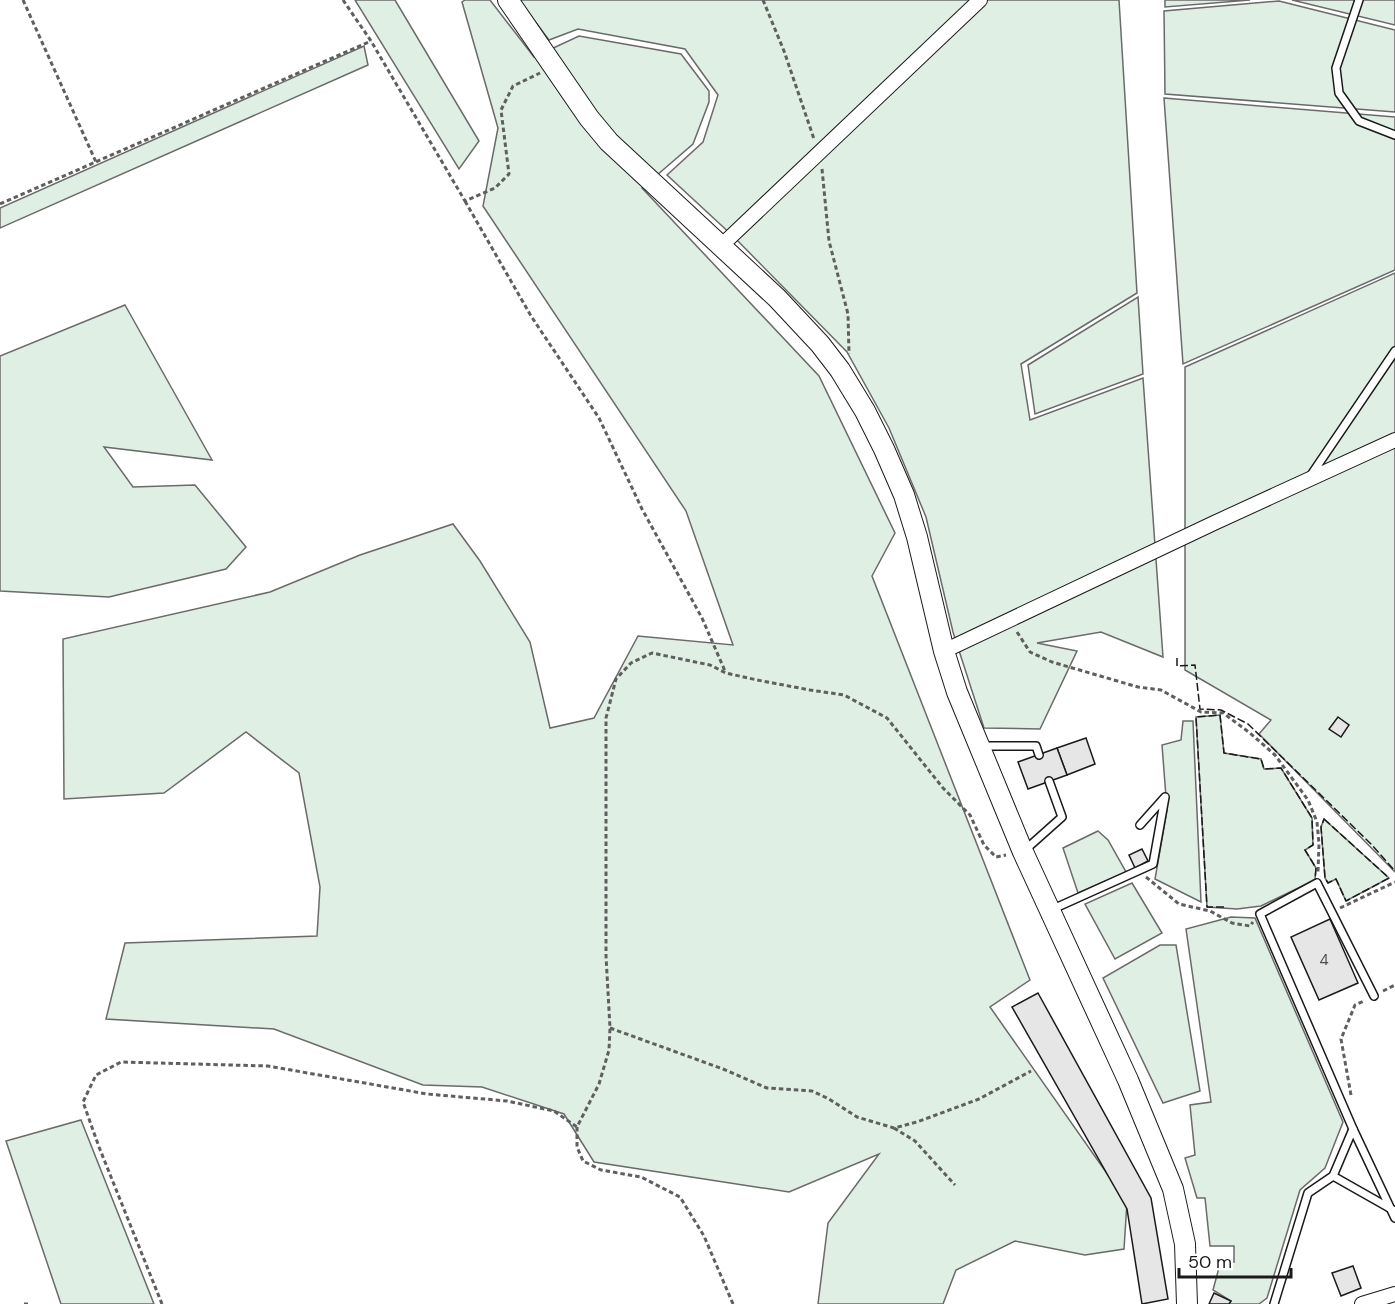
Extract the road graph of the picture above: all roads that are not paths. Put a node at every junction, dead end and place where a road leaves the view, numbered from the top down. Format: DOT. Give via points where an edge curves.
graph roads {
  1 [pos="508,0"];
  2 [pos="980,0"];
  3 [pos="1359,0"];
  4 [pos="1395,135"];
  5 [pos="721,246"];
  6 [pos="1395,351"];
  7 [pos="1395,440"];
  8 [pos="1307,480"];
  9 [pos="944,651"];
  10 [pos="979,746"];
  11 [pos="1039,755"];
  12 [pos="1049,781"];
  13 [pos="1140,825"];
  14 [pos="1023,852"];
  15 [pos="1050,910"];
  16 [pos="1374,996"];
  17 [pos="1353,1129"];
  18 [pos="1333,1176"];
  19 [pos="1394,1212"];
  20 [pos="1395,1294"];
  21 [pos="1187,1304"];
  22 [pos="1274,1304"];
  23 [pos="1362,1304"];
  1 -- 5 [label="street" via="609,142"];
  2 -- 5 [label="street"];
  3 -- 4 [label="lane" via="1336,68 1339,93 1359,121"];
  5 -- 9 [label="street" via="820,344 866,411 904,495"];
  6 -- 8 [label="lane"];
  7 -- 8 [label="street"];
  8 -- 9 [label="street"];
  9 -- 10 [label="street"];
  10 -- 11 [label="lane" via="1036,746"];
  10 -- 14 [label="street"];
  12 -- 14 [label="lane" via="1062,817"];
  13 -- 15 [label="lane" via="1165,797 1153,864"];
  14 -- 15 [label="street"];
  15 -- 21 [label="street" via="1173,1189 1185,1244"];
  16 -- 17 [label="lane" via="1317,883 1260,914"];
  17 -- 18 [label="lane"];
  17 -- 19 [label="lane"];
  18 -- 19 [label="lane"];
  18 -- 22 [label="lane" via="1308,1193"];
  20 -- 23 [label="street"];
}
